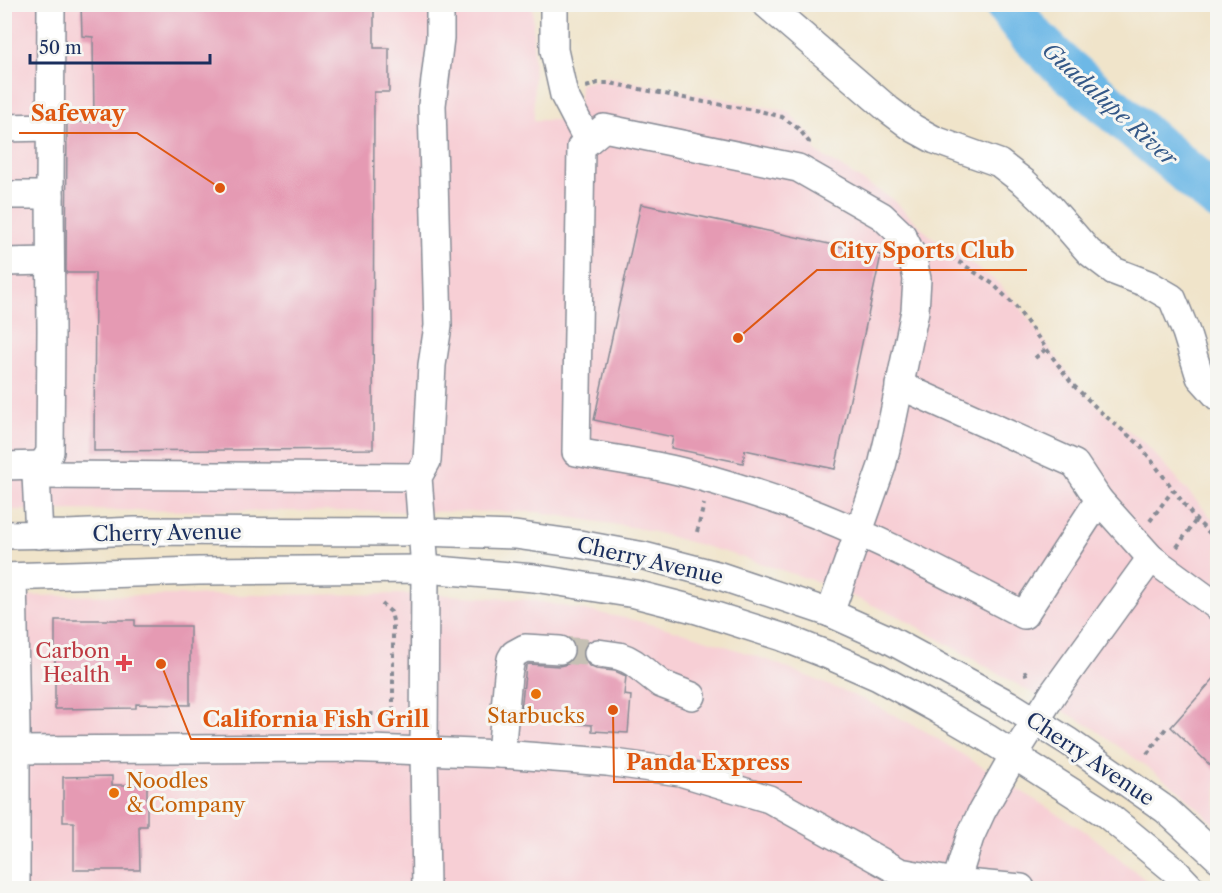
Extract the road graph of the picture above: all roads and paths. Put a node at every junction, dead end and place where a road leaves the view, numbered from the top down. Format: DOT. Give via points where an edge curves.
graph roads {
  1 [pos="51,4"];
  2 [pos="440,4"];
  3 [pos="554,4"];
  4 [pos="766,4"];
  5 [pos="580,93"];
  6 [pos="50,127"];
  7 [pos="4,128"];
  8 [pos="588,141"];
  9 [pos="807,153"];
  10 [pos="4,195"];
  11 [pos="50,195"];
  12 [pos="934,246"];
  13 [pos="50,261"];
  14 [pos="4,262"];
  15 [pos="1046,349"];
  16 [pos="1035,358"];
  17 [pos="899,385"];
  18 [pos="1218,397"];
  19 [pos="4,466"];
  20 [pos="38,470"];
  21 [pos="418,477"];
  22 [pos="1173,490"];
  23 [pos="706,495"];
  24 [pos="1099,500"];
  25 [pos="1196,520"];
  26 [pos="1144,528"];
  27 [pos="421,532"];
  28 [pos="697,532"];
  29 [pos="859,534"];
  30 [pos="4,535"];
  31 [pos="39,535"];
  32 [pos="1218,541"];
  33 [pos="1162,555"];
  34 [pos="425,569"];
  35 [pos="9,577"];
  36 [pos="382,604"];
  37 [pos="1218,607"];
  38 [pos="830,613"];
  39 [pos="560,650"];
  40 [pos="598,653"];
  41 [pos="1025,671"];
  42 [pos="1027,678"];
  43 [pos="692,696"];
  44 [pos="360,714"];
  45 [pos="393,714"];
  46 [pos="1035,721"];
  47 [pos="395,722"];
  48 [pos="1166,728"];
  49 [pos="15,750"];
  50 [pos="424,750"];
  51 [pos="501,754"];
  52 [pos="1147,754"];
  53 [pos="1014,755"];
  54 [pos="1218,858"];
  55 [pos="955,885"];
  56 [pos="16,888"];
  57 [pos="426,888"];
  58 [pos="1022,888"];
  59 [pos="1191,888"];
  1 -- 6 [label="street"];
  2 -- 21 [label="street" via="432,105 438,326 427,461"];
  3 -- 8 [label="street" via="554,50 564,95"];
  4 -- 18 [label="street" via="913,128 999,163 1049,206 1089,252 1114,271 1172,298 1200,377"];
  5 -- 9 [label="path" via="586,87 610,82 760,111 782,117 799,129 808,142"];
  6 -- 7 [label="street"];
  6 -- 11 [label="street"];
  8 -- 17 [label="street" via="604,128 798,168 882,216 902,235 912,255 917,279 915,311"];
  8 -- 29 [label="street" via="581,147 576,453 636,462 745,490"];
  10 -- 11 [label="street"];
  11 -- 13 [label="street"];
  12 -- 15 [label="path" via="993,284 1016,307"];
  13 -- 14 [label="street"];
  13 -- 20 [label="street" via="50,452"];
  15 -- 16 [label="path"];
  15 -- 22 [label="path" via="1072,384 1140,444"];
  17 -- 24 [label="street" via="1075,464"];
  17 -- 29 [label="street" via="882,466"];
  19 -- 20 [label="street"];
  20 -- 21 [label="street"];
  20 -- 31 [label="street"];
  21 -- 27 [label="street"];
  22 -- 25 [label="path"];
  22 -- 26 [label="path"];
  23 -- 28 [label="path"];
  24 -- 29 [label="street" via="1024,615"];
  24 -- 33 [label="street"];
  25 -- 32 [label="path"];
  25 -- 33 [label="path"];
  27 -- 31 [label="street, Cherry Avenue" via="135,531"];
  27 -- 34 [label="street"];
  27 -- 38 [label="street, Cherry Avenue" via="515,536 644,555"];
  29 -- 38 [label="street"];
  30 -- 31 [label="street, Cherry Avenue"];
  33 -- 37 [label="street"];
  33 -- 46 [label="street"];
  34 -- 35 [label="street, Cherry Avenue"];
  34 -- 50 [label="street"];
  34 -- 53 [label="street, Cherry Avenue" via="534,578 635,594 697,610 782,637 878,677"];
  35 -- 49 [label="street"];
  36 -- 45 [label="path" via="391,612 393,621"];
  38 -- 46 [label="street, Cherry Avenue" via="888,639"];
  39 -- 51 [label="street" via="525,648 511,659"];
  40 -- 43 [label="street" via="627,659 661,684"];
  41 -- 42 [label="path"];
  44 -- 45 [label="path"];
  45 -- 47 [label="path"];
  46 -- 53 [label="street"];
  46 -- 54 [label="street, Cherry Avenue" via="1166,810"];
  48 -- 52 [label="path"];
  49 -- 50 [label="street"];
  49 -- 56 [label="street"];
  50 -- 51 [label="street"];
  50 -- 57 [label="street"];
  51 -- 55 [label="street" via="680,772 769,799 900,872"];
  53 -- 55 [label="street" via="970,837"];
  53 -- 59 [label="street, Cherry Avenue" via="1106,814"];
  55 -- 58 [label="street"];
}
